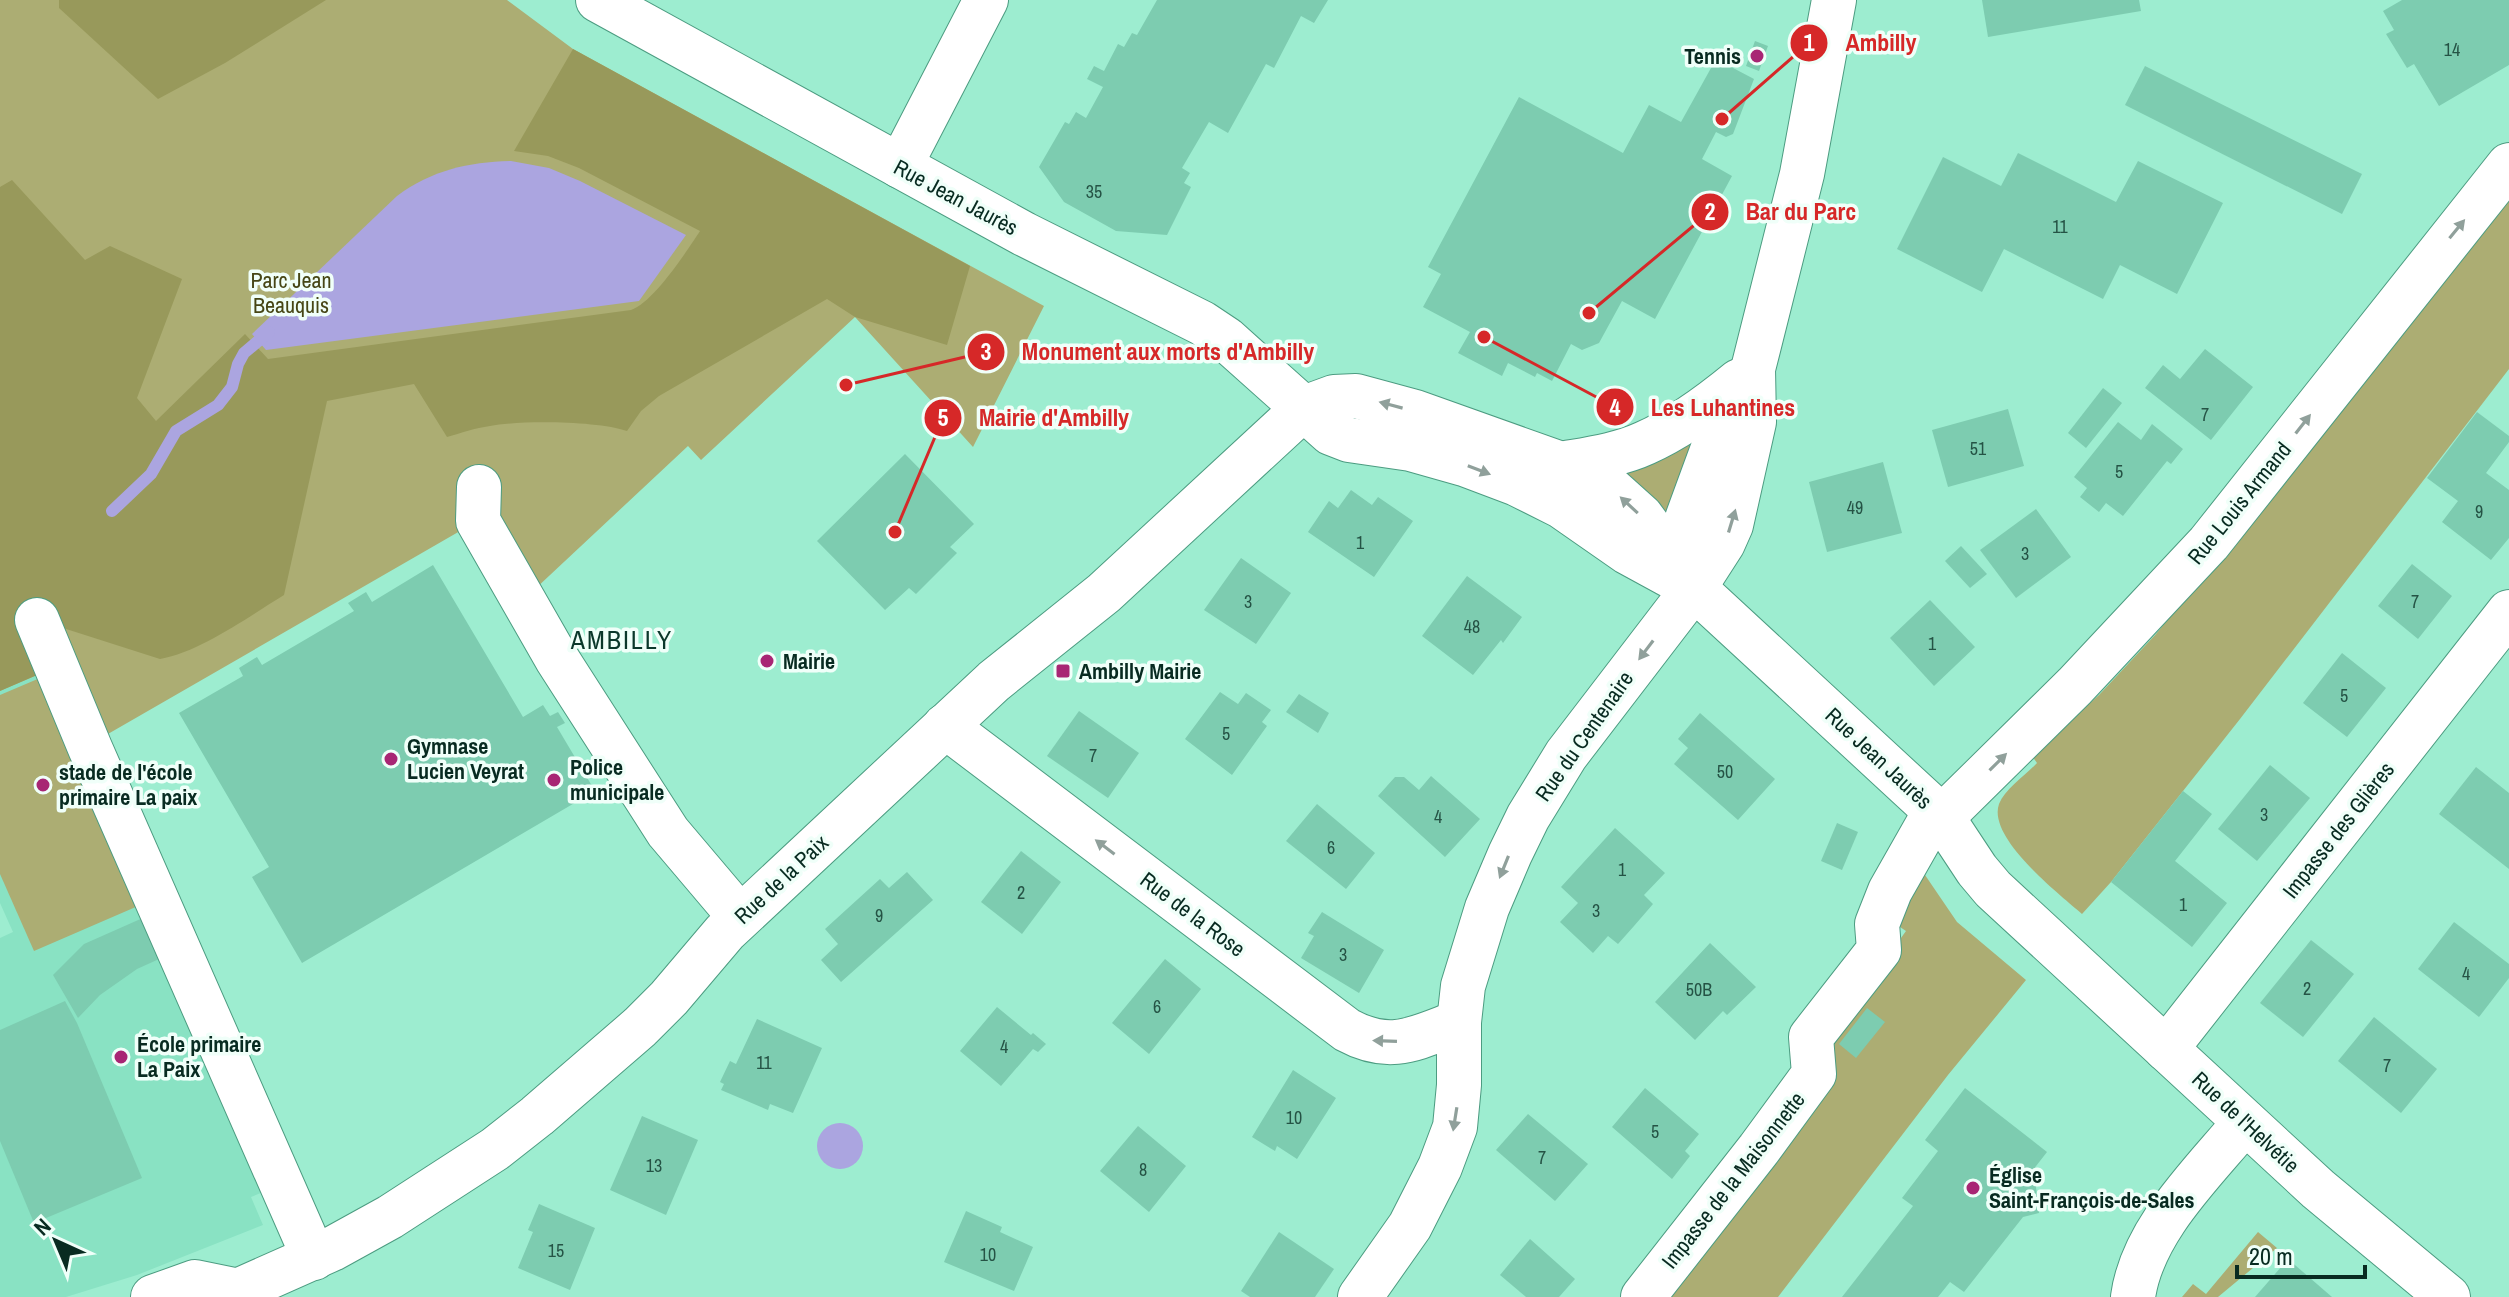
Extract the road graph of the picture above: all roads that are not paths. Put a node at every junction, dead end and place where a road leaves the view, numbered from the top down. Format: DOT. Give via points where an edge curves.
graph roads {
  1 [pos="598,0"];
  2 [pos="986,0"];
  3 [pos="1834,0"];
  4 [pos="2509,165"];
  5 [pos="900,166"];
  6 [pos="1753,369"];
  7 [pos="1304,408"];
  8 [pos="1561,464"];
  9 [pos="479,487"];
  10 [pos="1694,588"];
  11 [pos="2509,612"];
  12 [pos="37,620"];
  13 [pos="945,726"];
  14 [pos="1939,813"];
  15 [pos="740,917"];
  16 [pos="2049,941"];
  17 [pos="1459,1022"];
  18 [pos="2166,1049"];
  19 [pos="2245,1122"];
  20 [pos="314,1258"];
  21 [pos="231,1294"];
  22 [pos="153,1297"];
  23 [pos="1360,1297"];
  24 [pos="1643,1297"];
  25 [pos="2133,1297"];
  26 [pos="2448,1297"];
  1 -- 5 [label="street, Rue Jean Jaurès"];
  2 -- 5 [label="street"];
  3 -- 6 [label="street, Rue du Centenaire" via="1802,174"];
  14 -- 4 [label="street, Rue Louis Armand, one-way" via="2075,686 2209,543"];
  5 -- 7 [label="street, Rue Jean Jaurès" via="1202,323"];
  6 -- 8 [label="street" via="1718,398 1645,443"];
  6 -- 10 [label="street, Rue du Centenaire" via="1754,422 1734,516"];
  8 -- 7 [label="street, Rue Jean Jaurès, one-way" via="1356,396"];
  7 -- 10 [label="street, Rue Jean Jaurès, one-way" via="1340,438 1411,449 1517,484"];
  7 -- 13 [label="street, Rue de la Paix" via="1104,593"];
  10 -- 8 [label="street, Rue Jean Jaurès, one-way" via="1631,506 1590,476"];
  9 -- 15 [label="street" via="478,521 557,659 668,832"];
  10 -- 14 [label="street, Rue Jean Jaurès"];
  10 -- 17 [label="street, Rue du Centenaire, one-way" via="1566,755 1528,817 1487,908 1463,986"];
  11 -- 18 [label="street, Impasse des Glières"];
  12 -- 20 [label="street"];
  13 -- 15 [label="street, Rue de la Paix"];
  17 -- 13 [label="street, Rue de la Rose, one-way" via="1382,1044 1347,1030"];
  14 -- 16 [label="street, Rue Jean Jaurès" via="1985,879"];
  14 -- 24 [label="street, Impasse de la Maisonnette" via="1890,891 1877,924 1879,950 1811,1037 1814,1074"];
  15 -- 20 [label="street, Rue de la Paix" via="669,998 537,1116 419,1200"];
  16 -- 18 [label="street, Rue de l'Helvétie"];
  17 -- 23 [label="street, Rue du Centenaire, one-way" via="1455,1127 1410,1226"];
  18 -- 19 [label="street, Rue de l'Helvétie"];
  19 -- 25 [label="street" via="2152,1239"];
  19 -- 26 [label="street, Rue de l'Helvétie"];
  20 -- 21 [label="street, Rue de la Paix"];
  21 -- 22 [label="street" via="195,1282"];
}
